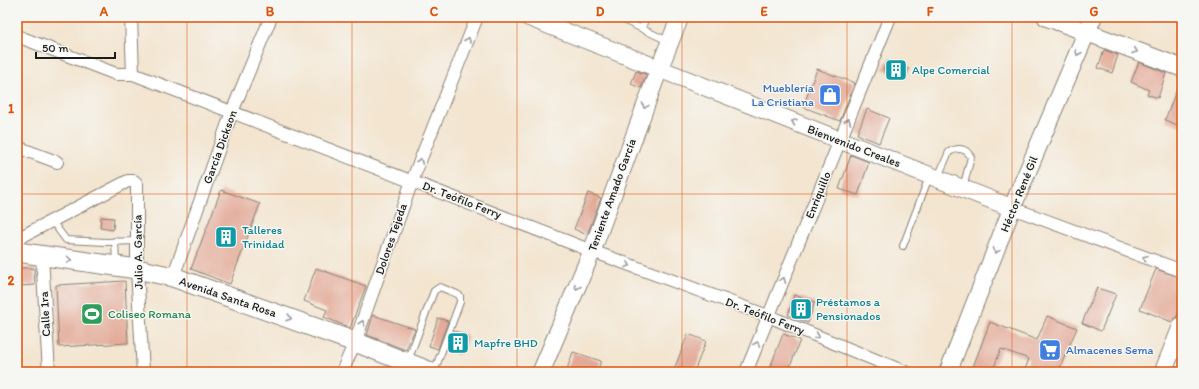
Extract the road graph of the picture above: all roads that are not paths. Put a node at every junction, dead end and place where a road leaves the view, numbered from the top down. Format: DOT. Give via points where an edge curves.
graph roads {
  1 [pos="130,17"];
  2 [pos="271,17"];
  3 [pos="477,17"];
  4 [pos="528,17"];
  5 [pos="617,17"];
  6 [pos="646,17"];
  7 [pos="680,17"];
  8 [pos="890,17"];
  9 [pos="1046,17"];
  10 [pos="1093,17"];
  11 [pos="642,28"];
  12 [pos="1086,33"];
  13 [pos="17,36"];
  14 [pos="670,42"];
  15 [pos="1182,68"];
  16 [pos="659,69"];
  17 [pos="133,74"];
  18 [pos="232,112"];
  19 [pos="840,141"];
  20 [pos="17,147"];
  21 [pos="57,162"];
  22 [pos="933,177"];
  23 [pos="412,181"];
  24 [pos="963,188"];
  25 [pos="1012,208"];
  26 [pos="52,220"];
  27 [pos="17,239"];
  28 [pos="137,240"];
  29 [pos="115,242"];
  30 [pos="903,246"];
  31 [pos="592,251"];
  32 [pos="17,252"];
  33 [pos="42,256"];
  34 [pos="116,266"];
  35 [pos="137,269"];
  36 [pos="1182,271"];
  37 [pos="172,277"];
  38 [pos="768,316"];
  39 [pos="1182,325"];
  40 [pos="355,342"];
  41 [pos="407,363"];
  42 [pos="49,372"];
  43 [pos="143,372"];
  44 [pos="342,372"];
  45 [pos="431,372"];
  46 [pos="434,372"];
  47 [pos="541,372"];
  48 [pos="746,372"];
  49 [pos="906,372"];
  50 [pos="948,372"];
  51 [pos="1163,372"];
  1 -- 17 [label="street"];
  2 -- 18 [label="street, García Dickson"];
  23 -- 3 [label="street, Dolores Tejeda, one-way"];
  4 -- 16 [label="street, Bienvenido Creales"];
  5 -- 11 [label="lane"];
  6 -- 11 [label="lane"];
  7 -- 14 [label="street, Teniente Amado García"];
  19 -- 8 [label="street, Enriquillo, one-way"];
  9 -- 12 [label="street"];
  10 -- 12 [label="street, Héctor René Gil"];
  11 -- 14 [label="lane"];
  12 -- 15 [label="street, one-way"];
  12 -- 25 [label="street, Héctor René Gil, one-way"];
  13 -- 17 [label="street, Dr. Teófilo Ferry" via="116,74"];
  14 -- 16 [label="street, Teniente Amado García"];
  19 -- 16 [label="street, Bienvenido Creales, one-way"];
  16 -- 31 [label="street, Teniente Amado García, one-way"];
  17 -- 18 [label="street, Dr. Teófilo Ferry"];
  18 -- 23 [label="street, Dr. Teófilo Ferry"];
  18 -- 37 [label="street, García Dickson"];
  19 -- 22 [label="street, Bienvenido Creales"];
  38 -- 19 [label="street, Enriquillo, one-way"];
  20 -- 21 [label="street"];
  22 -- 24 [label="street, Bienvenido Creales"];
  22 -- 24 [label="lane" via="948,152 961,149 968,152 971,157"];
  22 -- 30 [label="lane"];
  23 -- 31 [label="street, Dr. Teófilo Ferry"];
  40 -- 23 [label="street, Dolores Tejeda, one-way"];
  24 -- 25 [label="street, Bienvenido Creales"];
  36 -- 25 [label="street, Bienvenido Creales, one-way"];
  25 -- 50 [label="street, Héctor René Gil, one-way"];
  26 -- 27 [label="street"];
  26 -- 28 [label="street, Julio A. García" via="128,181 134,181 137,184"];
  26 -- 29 [label="lane" via="66,240"];
  28 -- 29 [label="lane"];
  28 -- 35 [label="street, Julio A. García"];
  29 -- 34 [label="lane"];
  31 -- 38 [label="street, Dr. Teófilo Ferry, one-way"];
  31 -- 47 [label="street, Teniente Amado García, one-way"];
  32 -- 33 [label="main road, Avenida Santa Rosa"];
  33 -- 34 [label="main road, Avenida Santa Rosa, one-way"];
  33 -- 42 [label="street, Calle 1ra"];
  34 -- 35 [label="main road, Avenida Santa Rosa"];
  35 -- 37 [label="main road, Avenida Santa Rosa"];
  35 -- 43 [label="street, Julio A. García"];
  37 -- 40 [label="main road, Avenida Santa Rosa, one-way"];
  48 -- 38 [label="street, Enriquillo, one-way"];
  38 -- 49 [label="street, Dr. Teófilo Ferry, one-way"];
  39 -- 51 [label="street"];
  40 -- 41 [label="main road, Avenida Santa Rosa"];
  40 -- 44 [label="street, Dolores Tejeda"];
  41 -- 45 [label="main road, Avenida Santa Rosa"];
  41 -- 46 [label="lane" via="434,291 440,287 460,296 460,302"];
}
